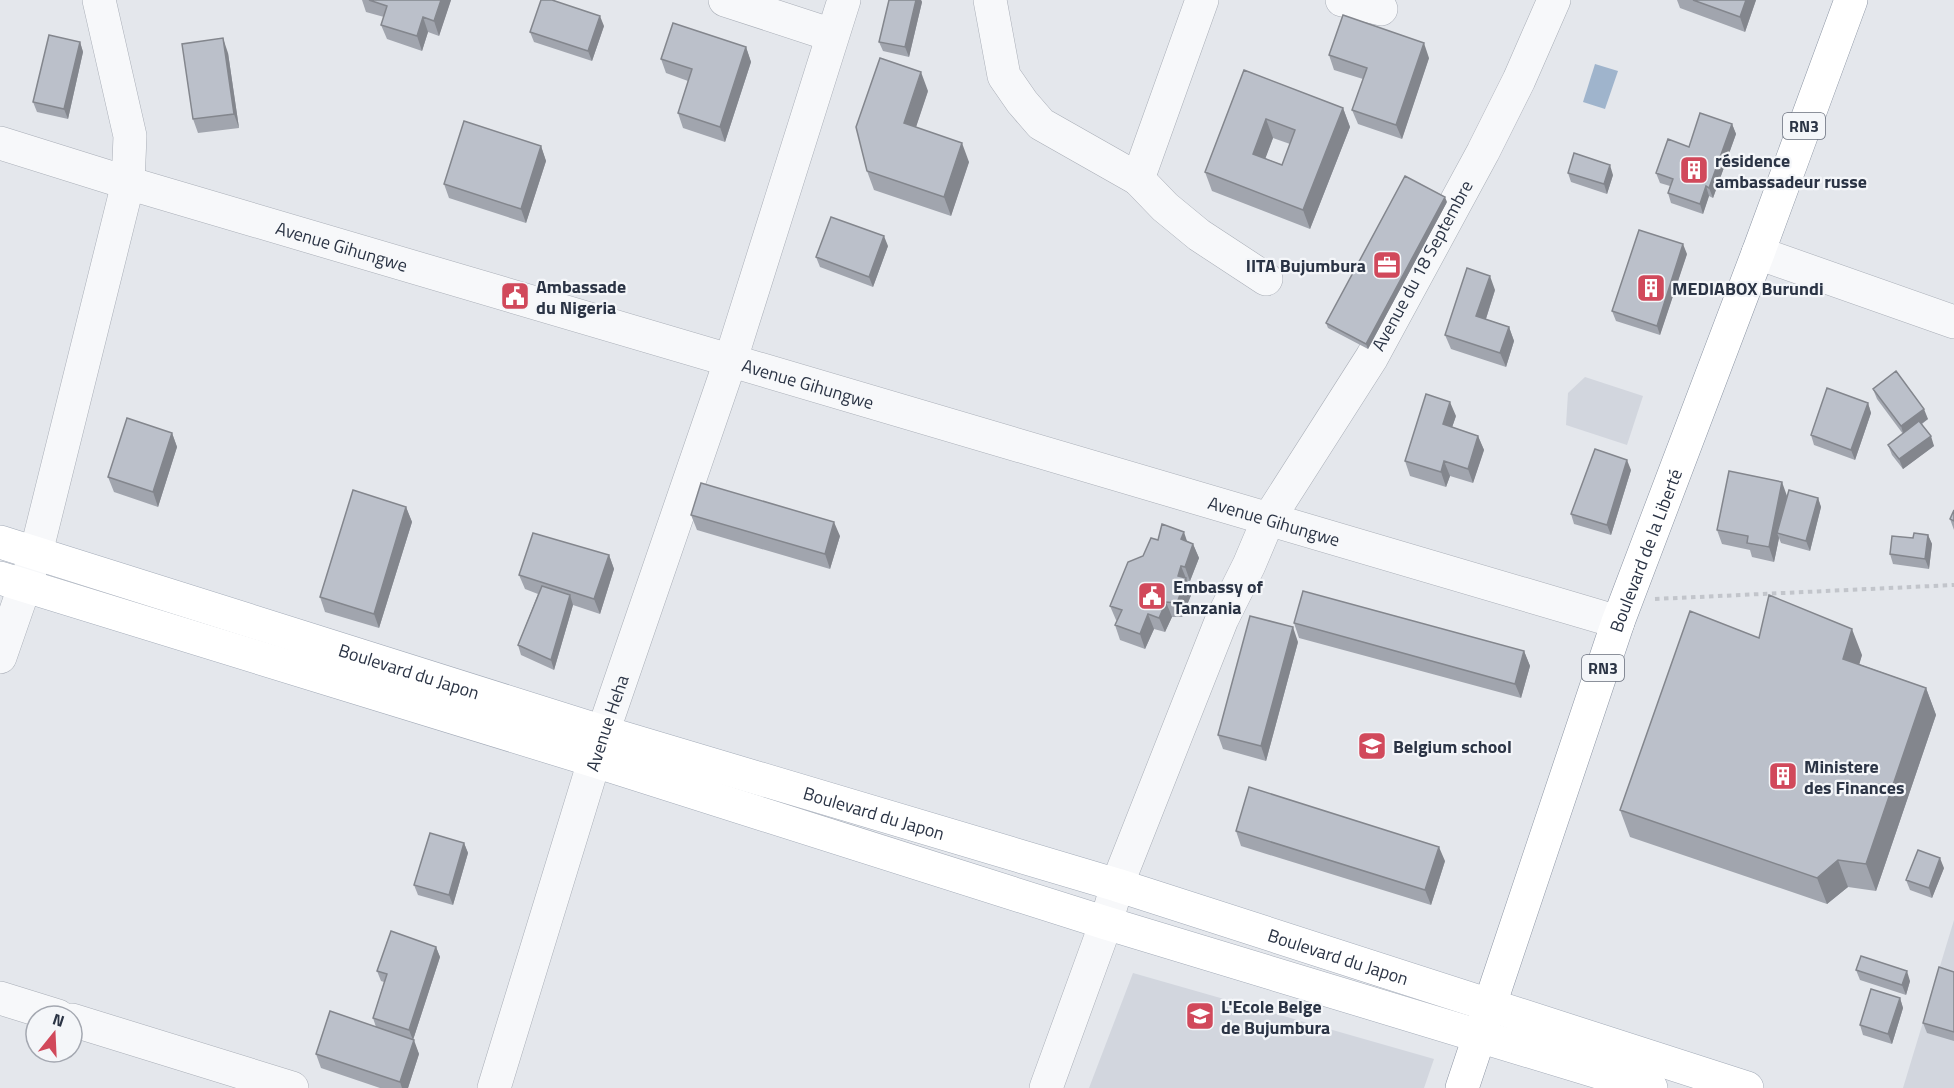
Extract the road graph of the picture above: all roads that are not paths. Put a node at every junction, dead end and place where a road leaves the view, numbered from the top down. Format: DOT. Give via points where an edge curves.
graph roads {
  1 [pos="99,0"];
  2 [pos="725,0"];
  3 [pos="844,0"];
  4 [pos="990,0"];
  5 [pos="1202,0"];
  6 [pos="1342,0"];
  7 [pos="1554,0"];
  8 [pos="1851,0"];
  9 [pos="1381,9"];
  10 [pos="832,35"];
  11 [pos="0,143"];
  12 [pos="1138,179"];
  13 [pos="128,183"];
  14 [pos="1758,253"];
  15 [pos="1266,279"];
  16 [pos="1954,322"];
  17 [pos="730,359"];
  18 [pos="1268,520"];
  19 [pos="0,542"];
  20 [pos="36,553"];
  21 [pos="12,582"];
  22 [pos="1622,611"];
  23 [pos="0,657"];
  24 [pos="599,746"];
  25 [pos="1118,885"];
  26 [pos="1106,923"];
  27 [pos="0,998"];
  28 [pos="1490,1004"];
  29 [pos="24,1005"];
  30 [pos="84,1024"];
  31 [pos="1480,1037"];
  32 [pos="292,1088"];
  33 [pos="494,1088"];
  34 [pos="1046,1088"];
  35 [pos="1462,1088"];
  36 [pos="1651,1088"];
  37 [pos="1747,1088"];
  1 -- 13 [label="street" via="130,136"];
  2 -- 10 [label="street"];
  3 -- 10 [label="street, Avenue Heha"];
  4 -- 12 [label="street" via="1004,76 1022,102 1041,124"];
  5 -- 12 [label="street"];
  6 -- 9 [label="street"];
  7 -- 18 [label="street, Avenue du 18 Septembre" via="1483,152 1377,346"];
  8 -- 14 [label="main road, RN3"];
  10 -- 17 [label="street, Avenue Heha"];
  11 -- 13 [label="street, Avenue Gihungwe"];
  12 -- 15 [label="street" via="1199,235"];
  13 -- 17 [label="street, Avenue Gihungwe"];
  13 -- 20 [label="street"];
  14 -- 16 [label="street"];
  14 -- 22 [label="main road, Boulevard de la Liberté / RN3"];
  17 -- 18 [label="street, Avenue Gihungwe"];
  17 -- 24 [label="street, Avenue Heha"];
  18 -- 22 [label="street, Avenue Gihungwe"];
  18 -- 25 [label="street, Avenue du 18 Septembre" via="1222,619"];
  19 -- 20 [label="main road, Boulevard du Japon"];
  20 -- 21 [label="street"];
  20 -- 24 [label="main road, Boulevard du Japon"];
  21 -- 23 [label="street"];
  21 -- 24 [label="main road, Boulevard du Japon"];
  22 -- 28 [label="main road, Boulevard de la Liberté / RN3"];
  24 -- 25 [label="main road, Boulevard du Japon"];
  24 -- 26 [label="main road, Boulevard du Japon"];
  24 -- 33 [label="street, Avenue Heha"];
  25 -- 26 [label="street, Avenue du 18 Septembre"];
  25 -- 28 [label="main road, Boulevard du Japon"];
  26 -- 31 [label="main road, Boulevard du Japon"];
  26 -- 34 [label="street, Avenue du 18 Septembre"];
  27 -- 29 [label="street"];
  28 -- 31 [label="main road, Boulevard de la Liberté / RN3"];
  28 -- 37 [label="main road, Boulevard du Japon"];
  30 -- 32 [label="street"];
  31 -- 35 [label="main road, Boulevard de la Liberté / RN3"];
  31 -- 36 [label="main road, Boulevard du Japon"];
}
